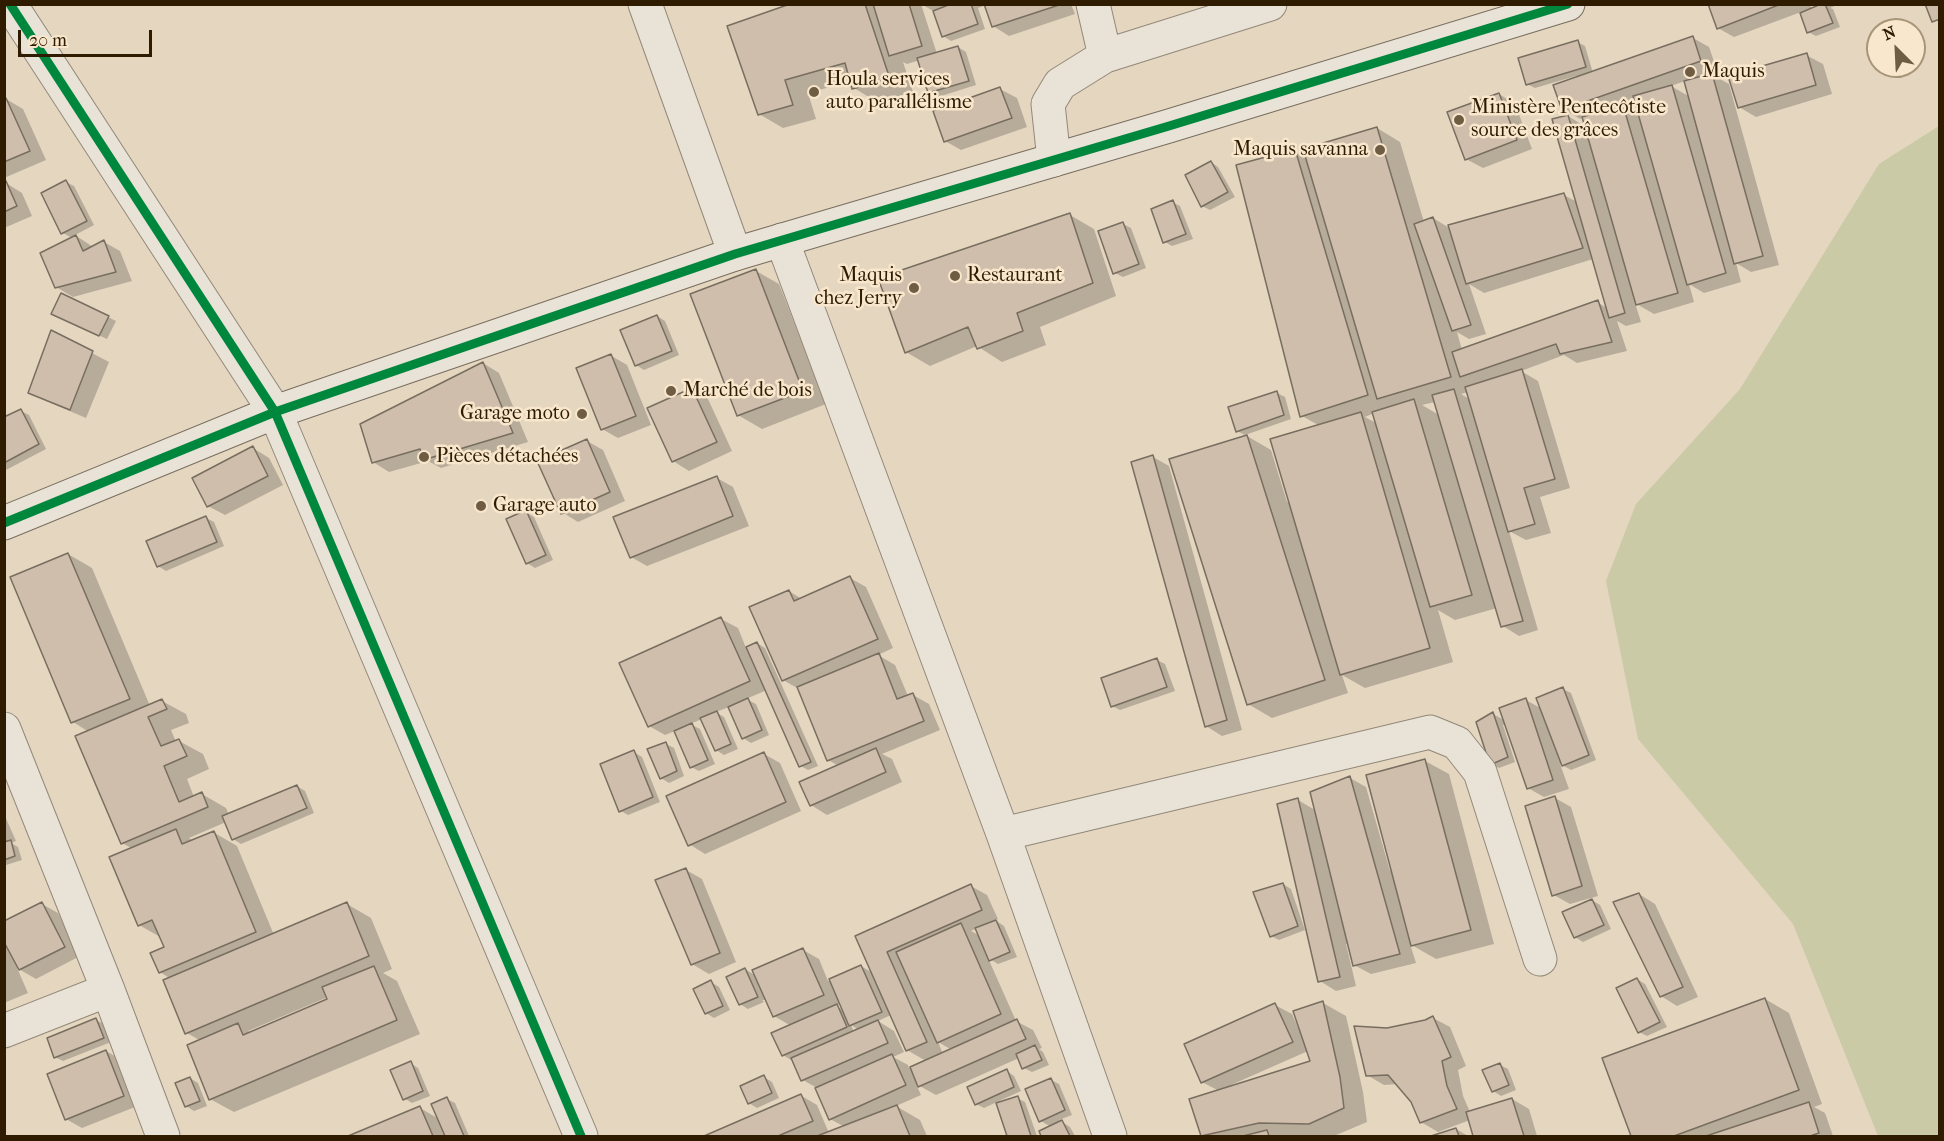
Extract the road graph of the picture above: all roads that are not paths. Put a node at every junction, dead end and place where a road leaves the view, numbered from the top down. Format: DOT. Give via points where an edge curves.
graph roads {
  1 [pos="10,4"];
  2 [pos="645,4"];
  3 [pos="1093,4"];
  4 [pos="1270,4"];
  5 [pos="1568,4"];
  6 [pos="1105,56"];
  7 [pos="1054,160"];
  8 [pos="782,240"];
  9 [pos="735,254"];
  10 [pos="275,412"];
  11 [pos="4,523"];
  12 [pos="4,729"];
  13 [pos="1003,834"];
  14 [pos="1540,959"];
  15 [pos="108,990"];
  16 [pos="4,1030"];
  17 [pos="163,1137"];
  18 [pos="581,1137"];
  19 [pos="1110,1137"];
  1 -- 10 [label="street"];
  2 -- 9 [label="street"];
  3 -- 6 [label="street"];
  4 -- 6 [label="street"];
  5 -- 7 [label="street"];
  6 -- 7 [label="street" via="1060,84 1048,105"];
  7 -- 8 [label="street"];
  8 -- 9 [label="street"];
  8 -- 13 [label="street"];
  9 -- 10 [label="street"];
  10 -- 11 [label="street"];
  10 -- 18 [label="street"];
  12 -- 15 [label="street"];
  13 -- 14 [label="street" via="1430,732 1457,743 1480,772"];
  13 -- 19 [label="street"];
  15 -- 16 [label="street"];
  15 -- 17 [label="street"];
}
